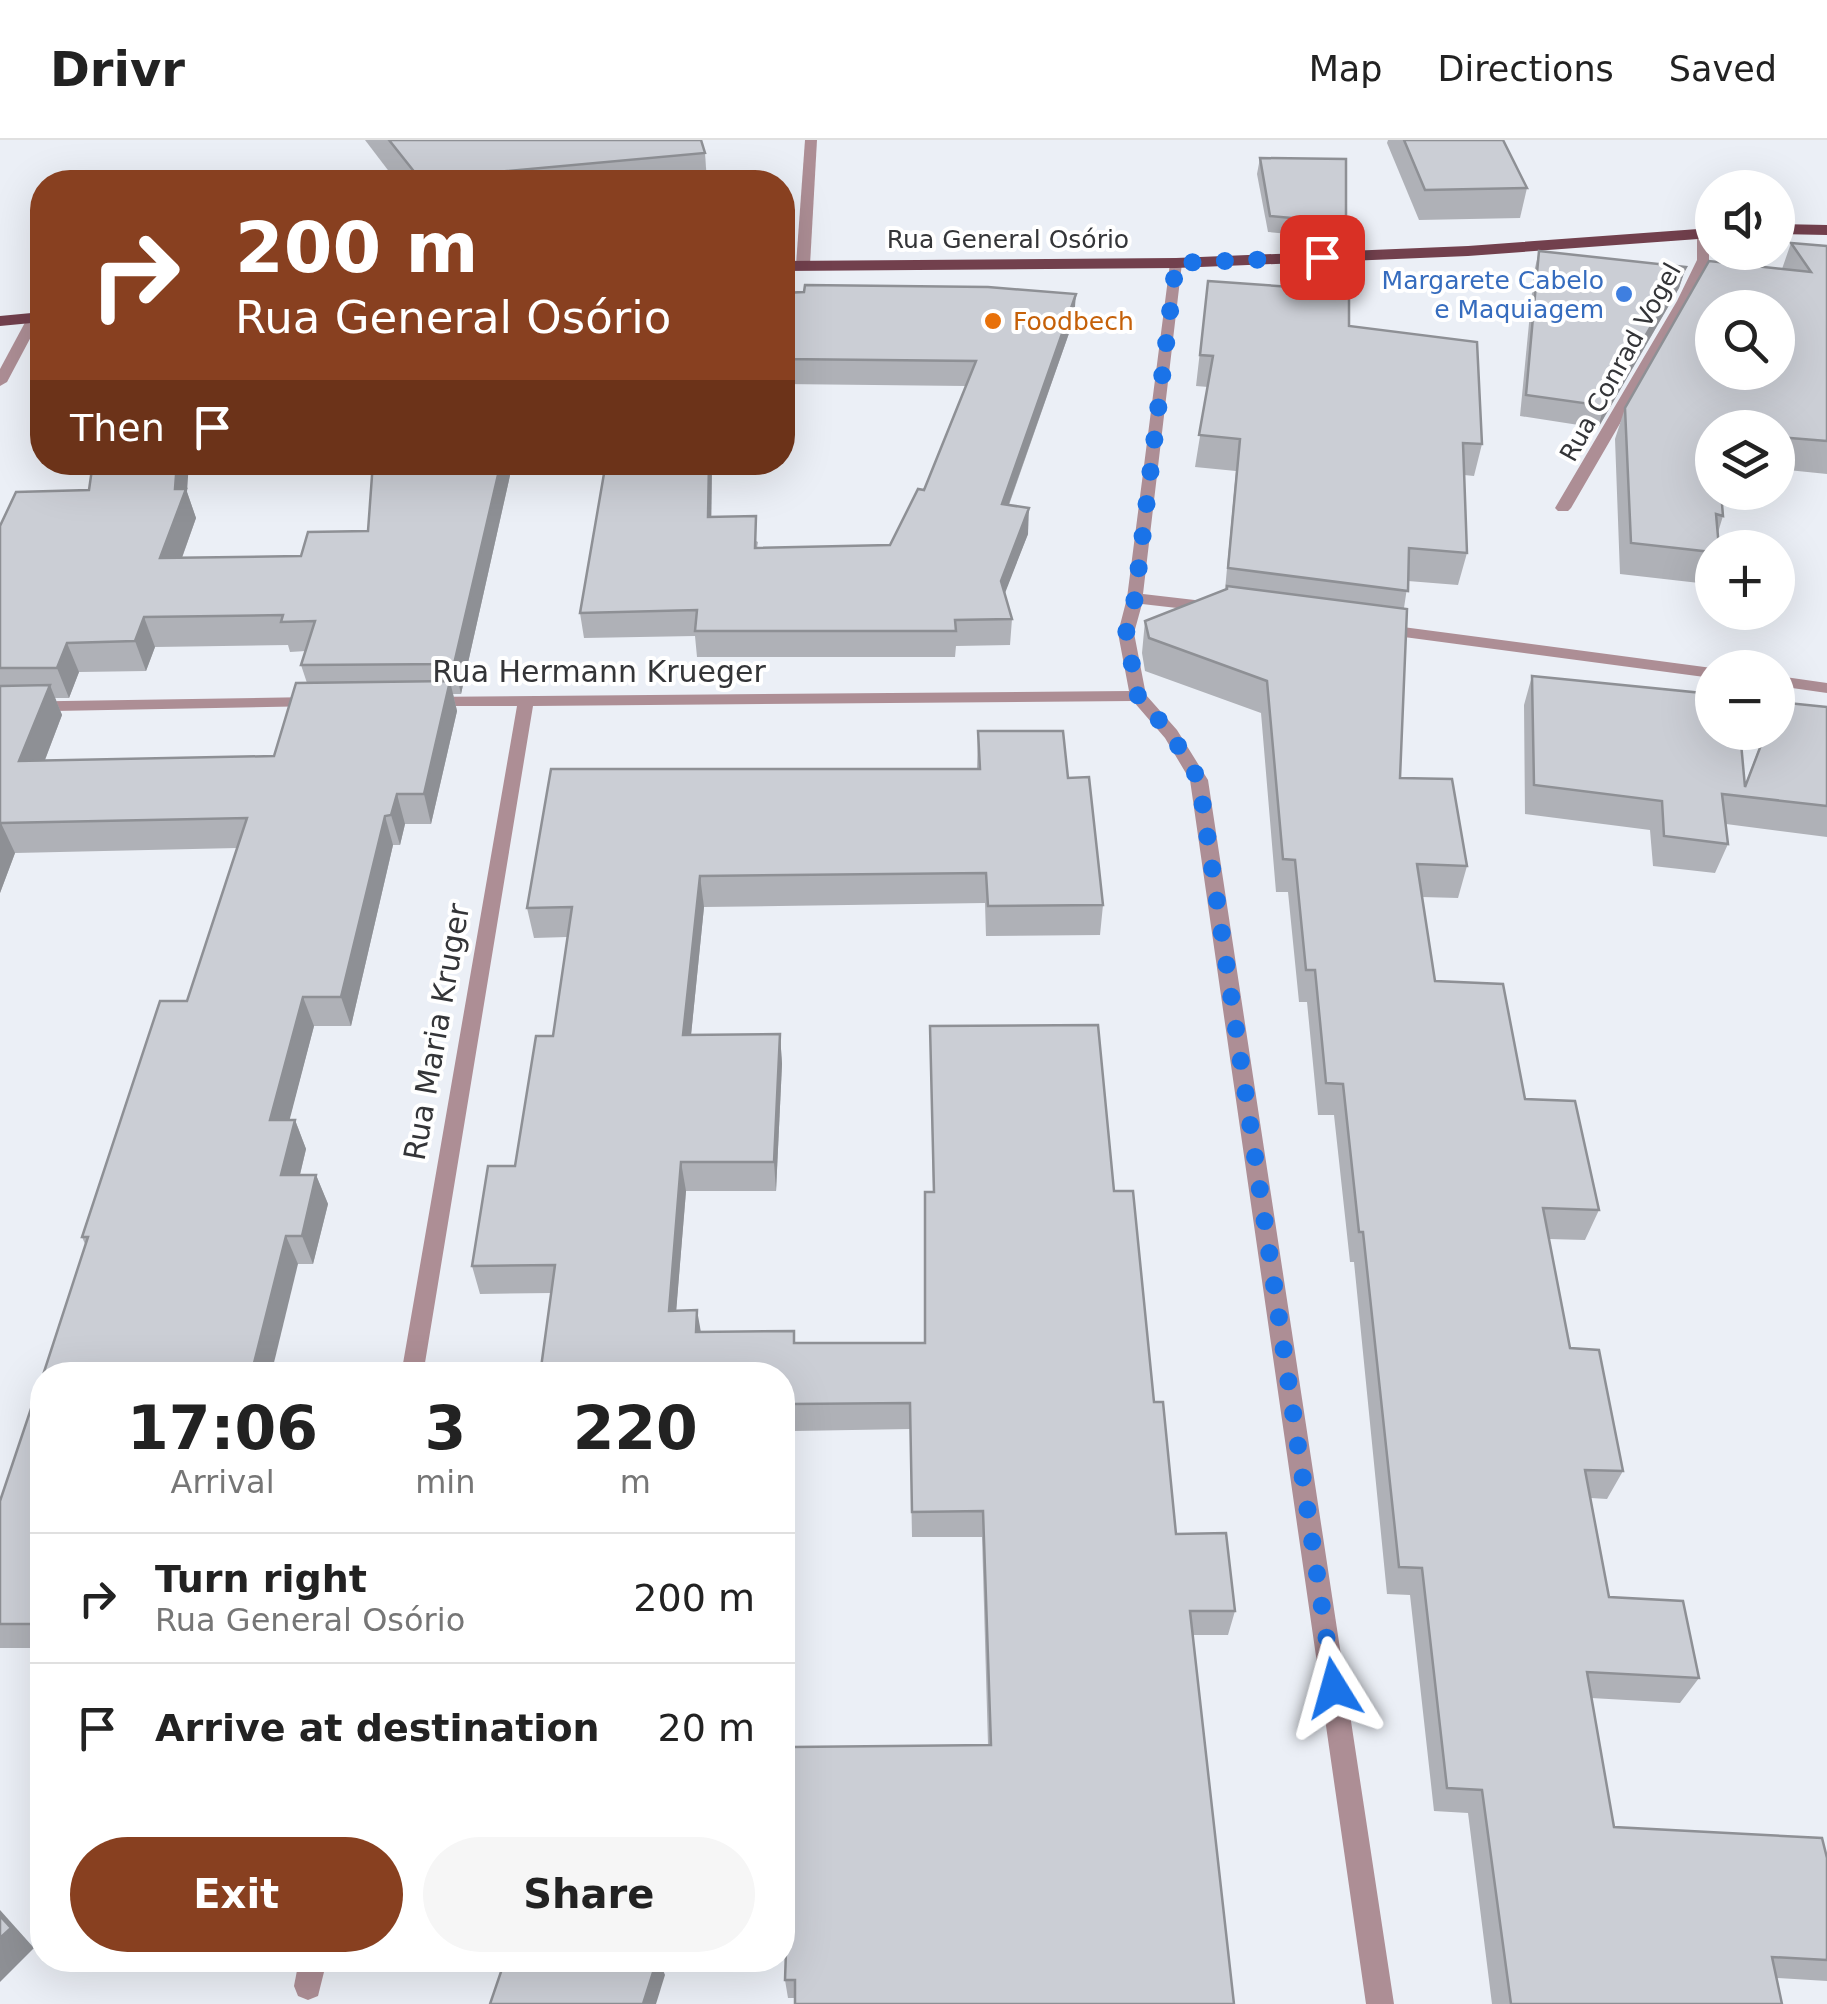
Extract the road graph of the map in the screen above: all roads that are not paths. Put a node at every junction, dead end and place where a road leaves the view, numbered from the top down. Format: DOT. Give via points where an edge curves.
graph roads {
  1 [pos="812,140"];
  2 [pos="1795,229"];
  3 [pos="1827,230"];
  4 [pos="1695,234"];
  5 [pos="1176,263"];
  6 [pos="795,266"];
  7 [pos="802,266"];
  8 [pos="1698,270"];
  9 [pos="30,319"];
  10 [pos="0,321"];
  11 [pos="30,331"];
  12 [pos="0,382"];
  13 [pos="1563,508"];
  14 [pos="1135,598"];
  15 [pos="1228,609"];
  16 [pos="1364,627"];
  17 [pos="1695,671"];
  18 [pos="1795,684"];
  19 [pos="1827,688"];
  20 [pos="1138,696"];
  21 [pos="526,700"];
  22 [pos="409,701"];
  23 [pos="331,702"];
  24 [pos="0,706"];
  25 [pos="414,1362"];
  26 [pos="1380,2004"];
  1 -- 7 [label="street"];
  2 -- 3 [label="main road"];
  4 -- 5 [label="main road, Rua General Osório" via="1468,252"];
  5 -- 7 [label="main road, Rua General Osório"];
  5 -- 14 [label="street"];
  6 -- 7 [label="main road, Rua General Osório"];
  8 -- 13 [label="street, Rua Conrad Vogel"];
  9 -- 10 [label="main road"];
  11 -- 12 [label="street"];
  14 -- 15 [label="street"];
  14 -- 20 [label="street" via="1126,633"];
  16 -- 17 [label="street"];
  18 -- 19 [label="street"];
  20 -- 21 [label="street, Rua Hermann Krueger"];
  20 -- 26 [label="street" via="1199,780"];
  21 -- 22 [label="street, Rua Hermann Krueger"];
  21 -- 25 [label="street, Rua Maria Kruger"];
  23 -- 24 [label="street"];
}
